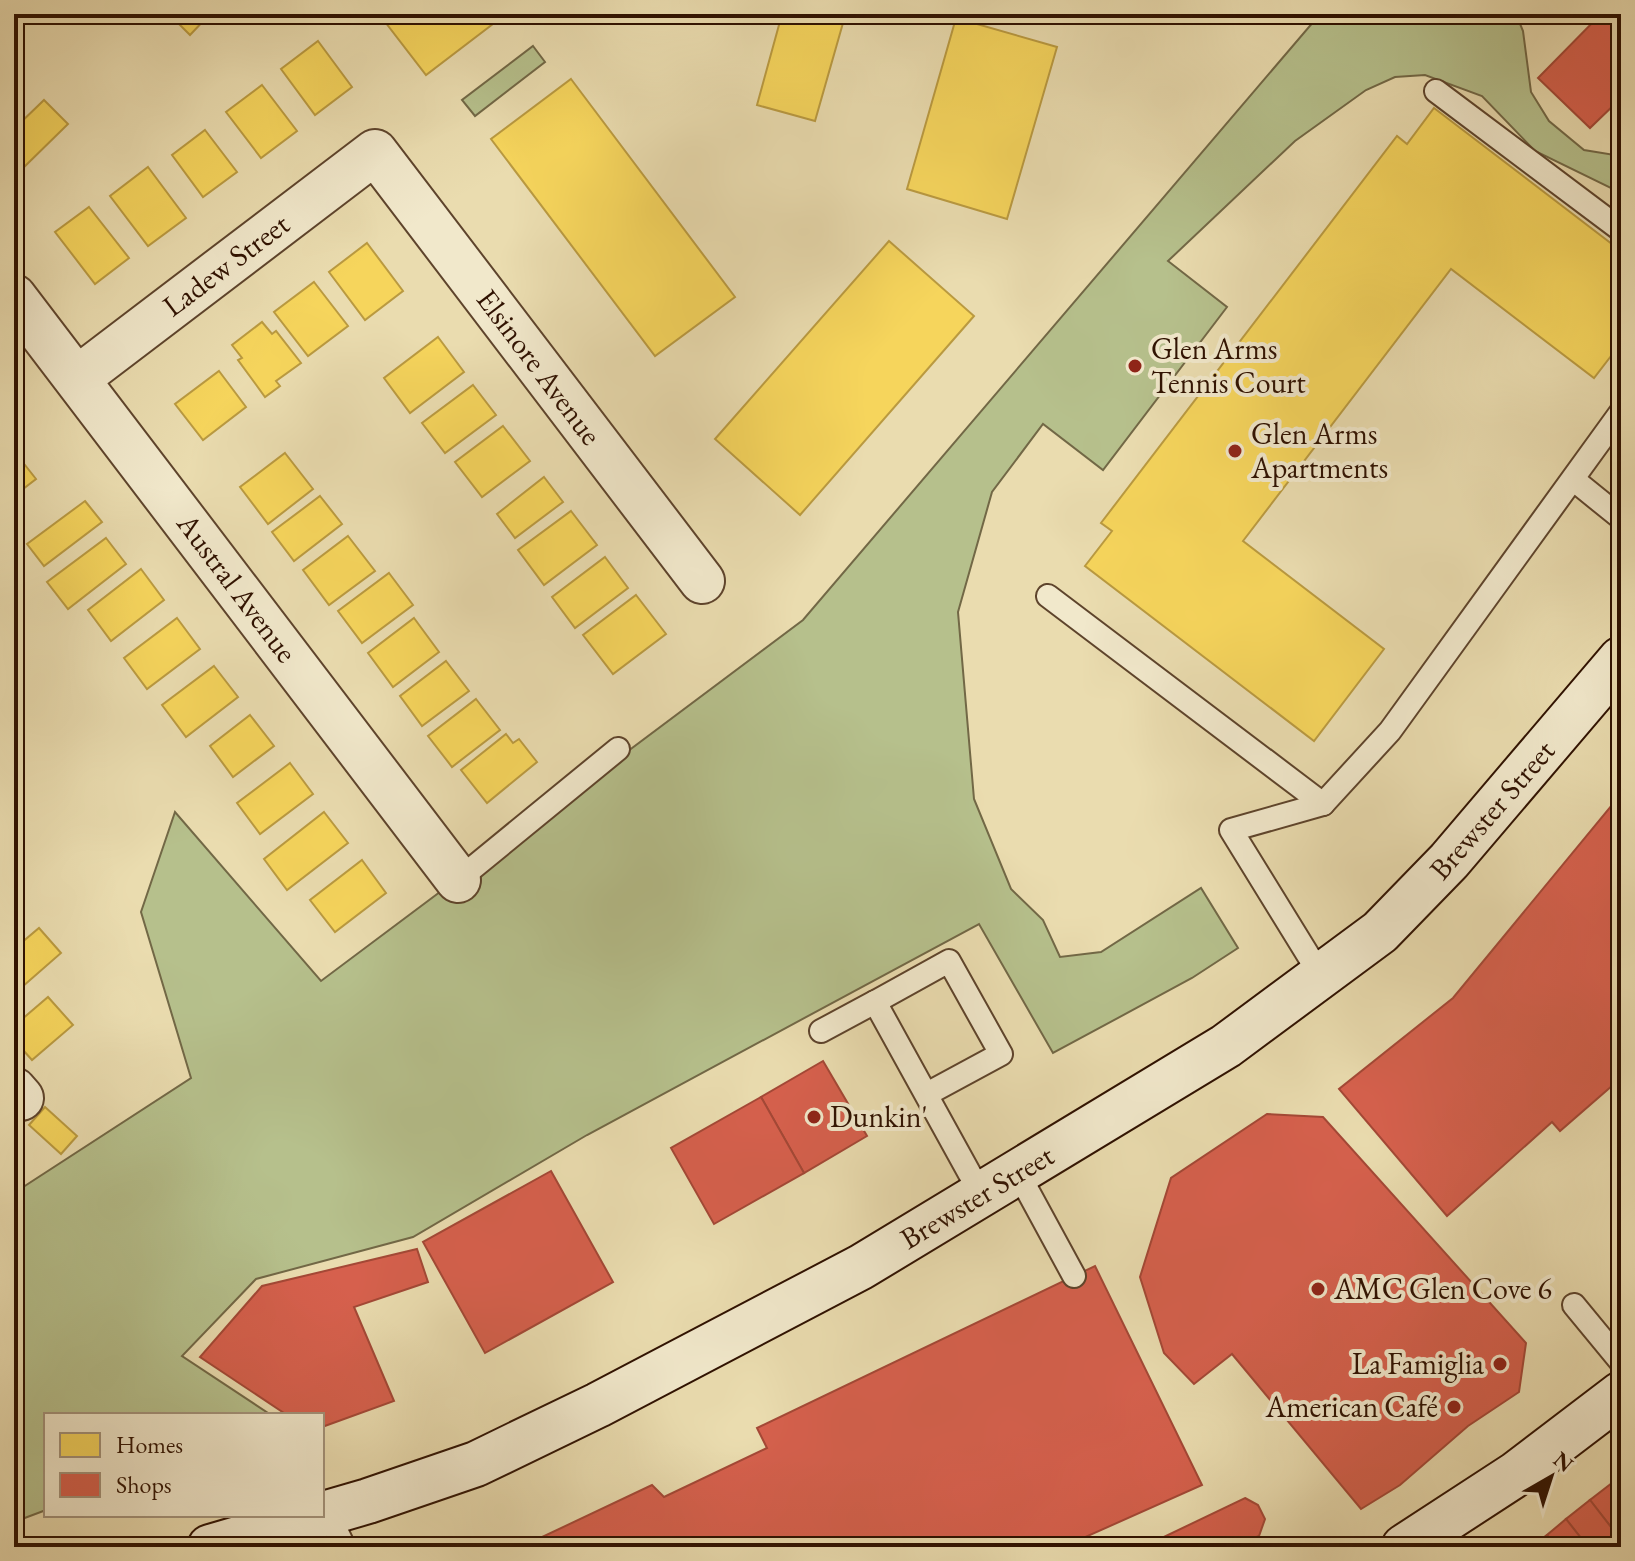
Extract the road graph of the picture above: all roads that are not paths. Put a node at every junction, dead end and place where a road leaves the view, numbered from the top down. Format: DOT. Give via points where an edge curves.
graph roads {
  1 [pos="1436,91"];
  2 [pos="375,152"];
  3 [pos="1621,230"];
  4 [pos="14,297"];
  5 [pos="78,378"];
  6 [pos="1621,412"];
  7 [pos="1574,480"];
  8 [pos="1621,518"];
  9 [pos="702,581"];
  10 [pos="1048,596"];
  11 [pos="1621,659"];
  12 [pos="618,749"];
  13 [pos="1323,804"];
  14 [pos="458,880"];
  15 [pos="1321,976"];
  16 [pos="875,1002"];
  17 [pos="821,1031"];
  18 [pos="927,1094"];
  19 [pos="1018,1173"];
  20 [pos="982,1196"];
  21 [pos="1074,1276"];
  22 [pos="1574,1305"];
  23 [pos="1621,1362"];
  24 [pos="1621,1394"];
  25 [pos="336,1530"];
  26 [pos="250,1542"];
  27 [pos="1404,1547"];
  1 -- 3 [label="lane"];
  2 -- 5 [label="street, Ladew Street"];
  2 -- 9 [label="street, Elsinore Avenue"];
  4 -- 5 [label="street, Austral Avenue"];
  5 -- 14 [label="street, Austral Avenue"];
  6 -- 7 [label="lane"];
  7 -- 8 [label="lane"];
  7 -- 13 [label="lane" via="1390,731"];
  10 -- 13 [label="lane"];
  11 -- 15 [label="street, Brewster Street" via="1449,861 1380,932"];
  12 -- 14 [label="lane"];
  13 -- 15 [label="lane" via="1231,830"];
  15 -- 19 [label="street, Brewster Street" via="1226,1046"];
  16 -- 17 [label="lane"];
  16 -- 18 [label="lane"];
  16 -- 18 [label="lane" via="949,961 1001,1054"];
  18 -- 20 [label="lane"];
  19 -- 20 [label="street, Brewster Street"];
  19 -- 21 [label="lane"];
  20 -- 25 [label="street, Brewster Street" via="861,1267 598,1405"];
  22 -- 23 [label="lane"];
  24 -- 27 [label="street" via="1516,1474"];
  25 -- 26 [label="street, Brewster Street"];
}
